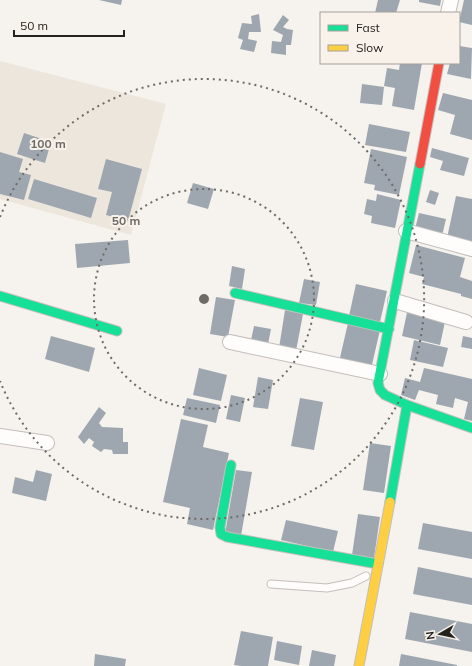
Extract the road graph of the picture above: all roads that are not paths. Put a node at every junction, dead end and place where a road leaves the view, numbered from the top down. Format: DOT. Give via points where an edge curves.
graph roads {
  1 [pos="451,0"];
  2 [pos="448,12"];
  3 [pos="439,64"];
  4 [pos="406,231"];
  5 [pos="472,249"];
  6 [pos="235,293"];
  7 [pos="0,296"];
  8 [pos="394,301"];
  9 [pos="466,322"];
  10 [pos="389,329"];
  11 [pos="117,331"];
  12 [pos="230,342"];
  13 [pos="380,374"];
  14 [pos="407,405"];
  15 [pos="472,428"];
  16 [pos="0,436"];
  17 [pos="46,443"];
  18 [pos="231,466"];
  19 [pos="374,570"];
  20 [pos="271,584"];
  21 [pos="359,666"];
  1 -- 2 [label="street"];
  3 -- 4 [label="street"];
  4 -- 5 [label="street"];
  4 -- 8 [label="street"];
  6 -- 10 [label="street"];
  7 -- 11 [label="street"];
  8 -- 9 [label="street"];
  8 -- 10 [label="street"];
  10 -- 13 [label="street"];
  12 -- 13 [label="street"];
  13 -- 14 [label="street" via="380,390"];
  14 -- 15 [label="street"];
  14 -- 19 [label="street"];
  16 -- 17 [label="street"];
  18 -- 19 [label="street" via="220,527 221,534"];
  19 -- 20 [label="lane" via="352,583 326,588"];
  19 -- 21 [label="street"];
}
